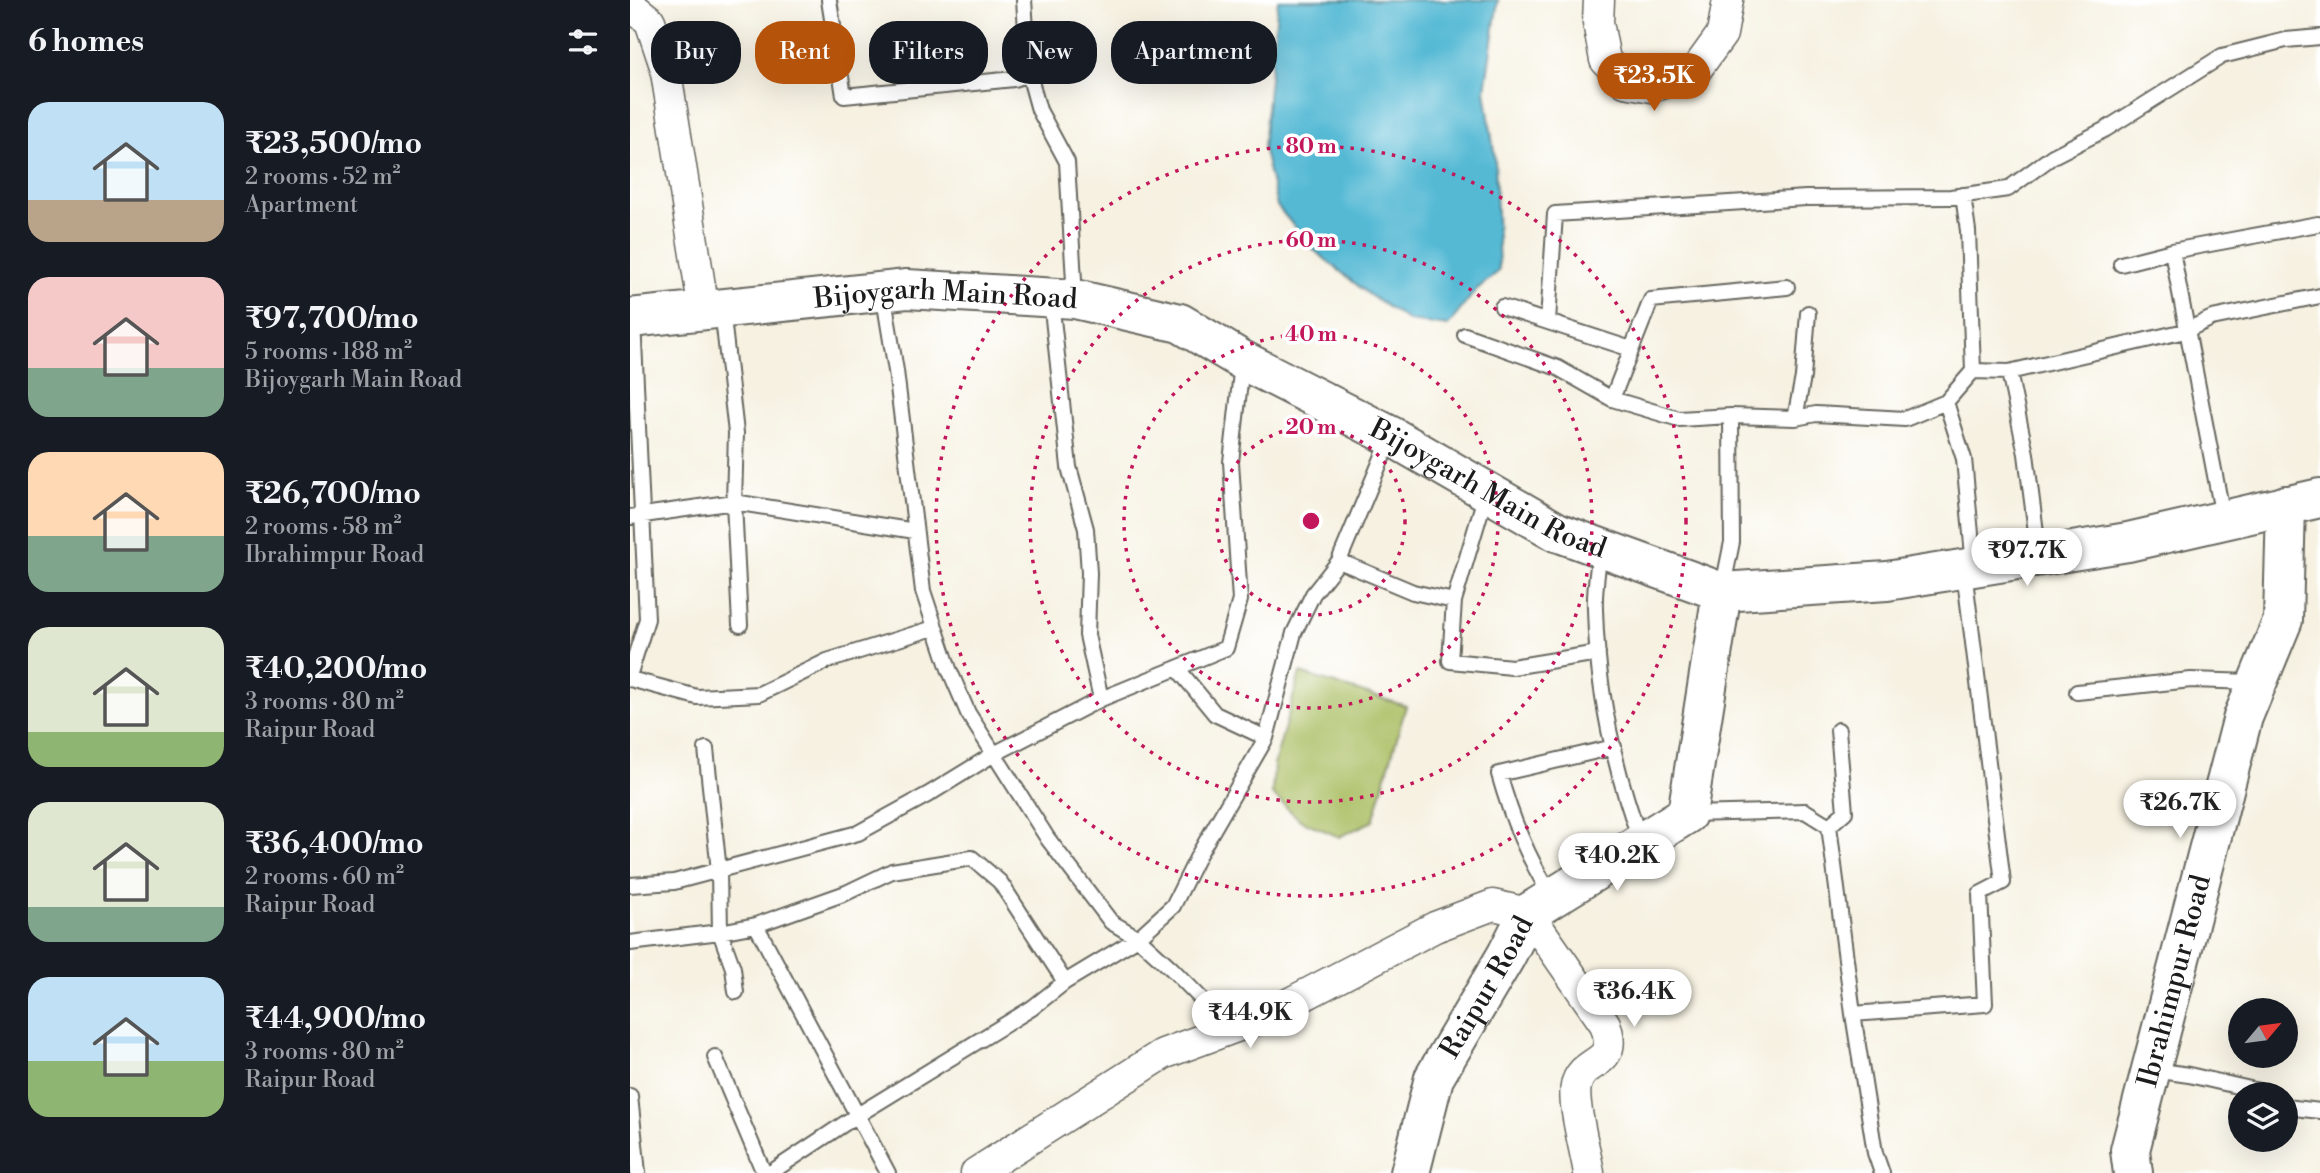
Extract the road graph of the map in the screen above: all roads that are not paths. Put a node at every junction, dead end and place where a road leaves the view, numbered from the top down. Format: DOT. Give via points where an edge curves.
graph roads {
  1 [pos="829,0"];
  2 [pos="1024,0"];
  3 [pos="1599,0"];
  4 [pos="1728,0"];
  5 [pos="630,5"];
  6 [pos="1025,21"];
  7 [pos="2320,37"];
  8 [pos="1002,80"];
  9 [pos="1032,84"];
  10 [pos="1963,195"];
  11 [pos="2318,224"];
  12 [pos="2172,251"];
  13 [pos="2121,264"];
  14 [pos="1787,288"];
  15 [pos="883,292"];
  16 [pos="2320,296"];
  17 [pos="1063,298"];
  18 [pos="1502,307"];
  19 [pos="713,310"];
  20 [pos="1808,313"];
  21 [pos="631,318"];
  22 [pos="1548,321"];
  23 [pos="2185,331"];
  24 [pos="1465,335"];
  25 [pos="1631,349"];
  26 [pos="1242,360"];
  27 [pos="1973,372"];
  28 [pos="2009,372"];
  29 [pos="1612,398"];
  30 [pos="1946,402"];
  31 [pos="1731,416"];
  32 [pos="1795,418"];
  33 [pos="1391,436"];
  34 [pos="1487,493"];
  35 [pos="734,502"];
  36 [pos="2303,502"];
  37 [pos="635,517"];
  38 [pos="2223,520"];
  39 [pos="915,531"];
  40 [pos="1600,548"];
  41 [pos="2039,556"];
  42 [pos="1339,561"];
  43 [pos="1969,567"];
  44 [pos="1722,592"];
  45 [pos="1454,601"];
  46 [pos="740,625"];
  47 [pos="934,628"];
  48 [pos="1598,653"];
  49 [pos="1177,668"];
  50 [pos="630,673"];
  51 [pos="630,679"];
  52 [pos="2258,682"];
  53 [pos="2077,692"];
  54 [pos="1101,699"];
  55 [pos="1838,730"];
  56 [pos="1266,738"];
  57 [pos="1614,747"];
  58 [pos="706,749"];
  59 [pos="993,754"];
  60 [pos="1687,814"];
  61 [pos="1829,826"];
  62 [pos="1642,843"];
  63 [pos="719,871"];
  64 [pos="630,885"];
  65 [pos="1540,906"];
  66 [pos="756,925"];
  67 [pos="720,932"];
  68 [pos="1138,938"];
  69 [pos="630,943"];
  70 [pos="1065,982"];
  71 [pos="736,992"];
  72 [pos="1853,1014"];
  73 [pos="1232,1030"];
  74 [pos="715,1057"];
  75 [pos="2151,1070"];
  76 [pos="2228,1084"];
  77 [pos="630,1096"];
  78 [pos="2298,1109"];
  79 [pos="2320,1111"];
  80 [pos="856,1116"];
  81 [pos="638,1173"];
  82 [pos="764,1173"];
  83 [pos="770,1173"];
  84 [pos="888,1173"];
  85 [pos="976,1173"];
  86 [pos="1410,1173"];
  87 [pos="1589,1173"];
  88 [pos="1882,1173"];
  89 [pos="2133,1173"];
  1 -- 8 [label="lane" via="844,96"];
  2 -- 6 [label="lane"];
  3 -- 4 [label="street" via="1605,60 1625,82 1652,88 1693,74 1722,34"];
  5 -- 19 [label="street" via="650,21 666,66"];
  7 -- 10 [label="lane" via="2286,40 2222,56 2106,129 2053,156 2008,189"];
  9 -- 17 [label="lane" via="1039,110 1067,162"];
  10 -- 22 [label="lane" via="1806,198 1555,214"];
  10 -- 27 [label="lane"];
  11 -- 12 [label="lane"];
  12 -- 13 [label="lane"];
  12 -- 23 [label="lane"];
  14 -- 25 [label="lane" via="1651,300"];
  15 -- 17 [label="street, Bijoygarh Main Road" via="907,289"];
  15 -- 19 [label="street, Bijoygarh Main Road"];
  15 -- 39 [label="lane"];
  16 -- 23 [label="lane" via="2212,318"];
  17 -- 26 [label="street, Bijoygarh Main Road" via="1180,323"];
  17 -- 54 [label="lane" via="1069,467 1086,529 1087,635"];
  18 -- 22 [label="lane"];
  19 -- 21 [label="street, Bijoygarh Main Road"];
  19 -- 35 [label="lane" via="736,433"];
  20 -- 32 [label="lane"];
  21 -- 37 [label="lane"];
  22 -- 25 [label="lane"];
  23 -- 28 [label="lane"];
  23 -- 38 [label="lane"];
  24 -- 29 [label="lane" via="1558,368"];
  25 -- 29 [label="lane"];
  26 -- 33 [label="street, Bijoygarh Main Road"];
  26 -- 49 [label="lane" via="1231,462 1240,600 1226,648"];
  27 -- 28 [label="lane"];
  27 -- 30 [label="lane"];
  28 -- 41 [label="lane" via="2026,454"];
  29 -- 31 [label="lane" via="1679,419"];
  30 -- 32 [label="lane" via="1905,419 1816,414"];
  30 -- 43 [label="lane" via="1964,459"];
  31 -- 32 [label="lane"];
  31 -- 44 [label="lane" via="1732,542"];
  33 -- 34 [label="street, Bijoygarh Main Road"];
  33 -- 42 [label="lane"];
  34 -- 40 [label="street, Bijoygarh Main Road" via="1557,532"];
  34 -- 45 [label="lane"];
  35 -- 37 [label="lane"];
  35 -- 39 [label="lane"];
  35 -- 46 [label="lane"];
  36 -- 38 [label="street, Bijoygarh Main Road"];
  36 -- 52 [label="street, Ibrahimpur Road" via="2283,620"];
  37 -- 50 [label="lane" via="647,619"];
  38 -- 41 [label="street, Bijoygarh Main Road"];
  39 -- 47 [label="lane" via="923,591"];
  40 -- 44 [label="street, Bijoygarh Main Road"];
  40 -- 48 [label="lane" via="1594,606"];
  41 -- 43 [label="street, Bijoygarh Main Road"];
  42 -- 45 [label="lane" via="1413,592"];
  42 -- 56 [label="lane" via="1312,594 1294,633"];
  43 -- 44 [label="street, Bijoygarh Main Road" via="1888,581"];
  43 -- 72 [label="lane" via="2003,882 1980,894 1985,1004"];
  44 -- 60 [label="street"];
  45 -- 48 [label="lane" via="1450,661 1512,667"];
  47 -- 51 [label="lane" via="827,661 759,694 697,697"];
  47 -- 59 [label="lane" via="968,713"];
  48 -- 57 [label="lane"];
  49 -- 54 [label="lane"];
  49 -- 56 [label="lane" via="1215,714"];
  52 -- 53 [label="lane" via="2191,680"];
  52 -- 75 [label="street, Ibrahimpur Road" via="2243,717"];
  54 -- 59 [label="lane"];
  55 -- 61 [label="lane" via="1845,812"];
  56 -- 68 [label="lane" via="1173,906"];
  57 -- 62 [label="lane" via="1623,793"];
  57 -- 65 [label="lane" via="1499,774 1530,861"];
  58 -- 63 [label="lane"];
  59 -- 63 [label="lane" via="858,833"];
  59 -- 68 [label="lane" via="1048,839 1111,922"];
  60 -- 61 [label="lane" via="1805,811"];
  60 -- 62 [label="street, Raipur Road"];
  61 -- 72 [label="lane"];
  62 -- 65 [label="street, Raipur Road"];
  63 -- 64 [label="lane" via="674,883"];
  63 -- 67 [label="lane"];
  65 -- 73 [label="street" via="1493,905 1434,927"];
  65 -- 86 [label="street, Raipur Road" via="1434,1078"];
  65 -- 87 [label="street" via="1610,1039 1606,1054 1576,1083"];
  66 -- 67 [label="lane"];
  66 -- 70 [label="lane" via="892,871 972,858 1000,882"];
  66 -- 80 [label="lane"];
  67 -- 69 [label="lane"];
  67 -- 71 [label="lane"];
  68 -- 70 [label="lane"];
  68 -- 73 [label="lane"];
  70 -- 80 [label="lane" via="1032,1008"];
  72 -- 88 [label="lane"];
  73 -- 85 [label="street" via="1163,1054"];
  74 -- 82 [label="lane"];
  75 -- 76 [label="lane"];
  75 -- 89 [label="street, Ibrahimpur Road" via="2130,1150"];
  77 -- 81 [label="lane"];
  78 -- 79 [label="lane"];
  80 -- 83 [label="lane"];
  80 -- 84 [label="lane"];
}
